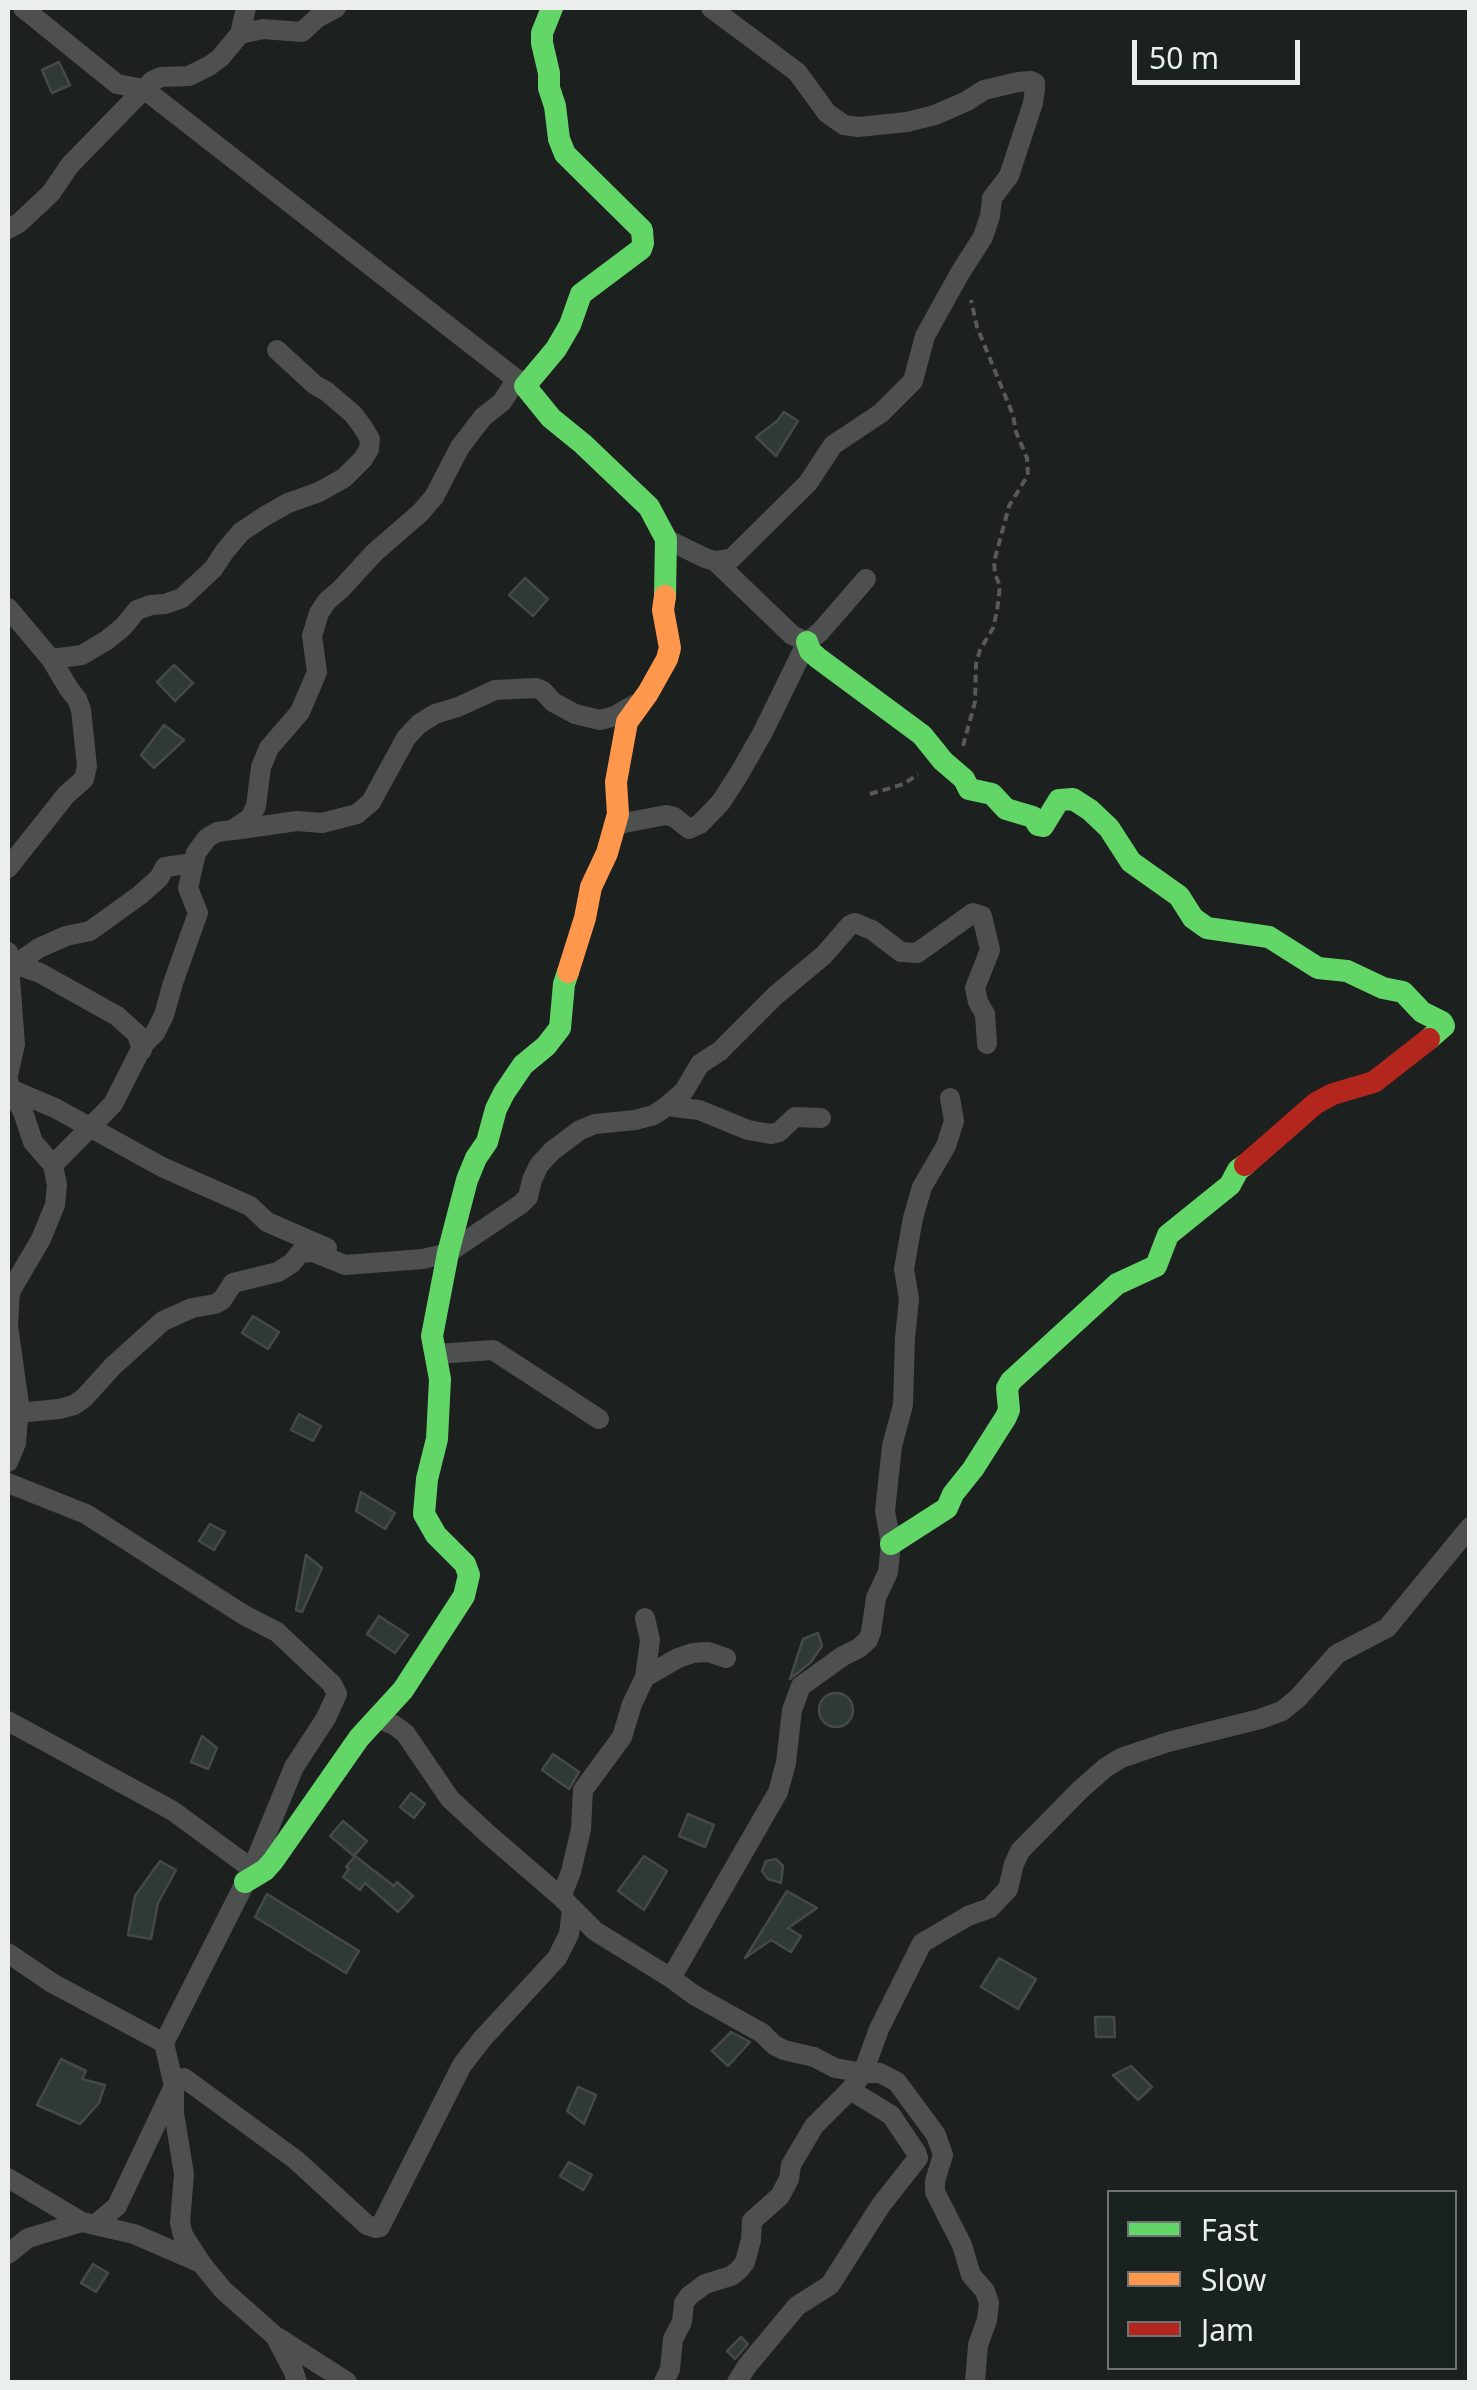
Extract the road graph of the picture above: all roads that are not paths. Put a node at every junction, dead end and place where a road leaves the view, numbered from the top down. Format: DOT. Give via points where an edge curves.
graph roads {
  1 [pos="23,8"];
  2 [pos="246,8"];
  3 [pos="336,8"];
  4 [pos="552,8"];
  5 [pos="711,8"];
  6 [pos="240,34"];
  7 [pos="144,88"];
  8 [pos="8,229"];
  9 [pos="278,350"];
  10 [pos="521,382"];
  11 [pos="666,539"];
  12 [pos="715,561"];
  13 [pos="866,579"];
  14 [pos="8,608"];
  15 [pos="807,642"];
  16 [pos="52,659"];
  17 [pos="643,700"];
  18 [pos="614,827"];
  19 [pos="232,830"];
  20 [pos="193,863"];
  21 [pos="8,868"];
  22 [pos="11,961"];
  23 [pos="986,1044"];
  24 [pos="142,1050"];
  25 [pos="8,1083"];
  26 [pos="950,1098"];
  27 [pos="668,1106"];
  28 [pos="821,1118"];
  29 [pos="91,1126"];
  30 [pos="53,1165"];
  31 [pos="448,1253"];
  32 [pos="370,1264"];
  33 [pos="9,1292"];
  34 [pos="436,1354"];
  35 [pos="18,1413"];
  36 [pos="599,1418"];
  37 [pos="8,1462"];
  38 [pos="8,1483"];
  39 [pos="1470,1527"];
  40 [pos="891,1544"];
  41 [pos="645,1618"];
  42 [pos="726,1658"];
  43 [pos="645,1677"];
  44 [pos="377,1718"];
  45 [pos="8,1721"];
  46 [pos="248,1875"];
  47 [pos="572,1916"];
  48 [pos="8,1953"];
  49 [pos="671,1978"];
  50 [pos="164,2043"];
  51 [pos="856,2082"];
  52 [pos="174,2086"];
  53 [pos="8,2178"];
  54 [pos="89,2223"];
  55 [pos="8,2254"];
  56 [pos="201,2263"];
  57 [pos="275,2336"];
  58 [pos="296,2382"];
  59 [pos="347,2382"];
  60 [pos="664,2382"];
  61 [pos="737,2382"];
  62 [pos="976,2382"];
  1 -- 7 [label="street" via="118,84"];
  2 -- 6 [label="street"];
  3 -- 6 [label="street" via="302,32"];
  4 -- 10 [label="street" via="542,43 559,138 566,154 642,230 644,243 582,294 556,349"];
  5 -- 12 [label="street" via="797,72 844,125 907,122 984,90 1034,83 1008,176 992,198 983,237 925,336 913,382 834,445 800,492 731,559"];
  6 -- 7 [label="street" via="209,66"];
  7 -- 8 [label="street" via="51,193"];
  7 -- 10 [label="street"];
  9 -- 16 [label="street" via="362,426 370,440 363,458 344,478 242,532 182,598 138,610 82,654"];
  10 -- 11 [label="street" via="550,418 650,507"];
  10 -- 19 [label="street" via="460,446 434,497 319,613 312,636 317,672 305,702 269,748 250,818"];
  11 -- 12 [label="street"];
  11 -- 17 [label="street" via="663,610 670,648"];
  12 -- 15 [label="street"];
  13 -- 15 [label="street"];
  14 -- 16 [label="street"];
  15 -- 18 [label="street" via="747,760 700,824 690,829 666,815"];
  15 -- 40 [label="street" via="818,658 922,735 968,788 992,794 1038,826 1059,800 1073,799 1207,928 1269,937 1318,968 1402,992 1444,1026 1374,1082 1333,1094 1295,1120 1168,1234 1156,1266 1117,1284 1010,1382 1006,1418 947,1508"];
  16 -- 21 [label="street" via="81,710 86,772"];
  17 -- 18 [label="street" via="622,740"];
  17 -- 19 [label="street" via="600,720 575,714 536,688 496,690 419,724 357,814"];
  18 -- 31 [label="street" via="564,984 560,1028 504,1093 470,1168"];
  19 -- 20 [label="street" via="207,838"];
  20 -- 22 [label="street" via="165,867 140,895 90,931"];
  20 -- 24 [label="street" via="188,888 197,919 164,1015"];
  22 -- 24 [label="street" via="117,1016"];
  22 -- 25 [label="street" via="15,1044"];
  23 -- 27 [label="street" via="975,988 990,950 982,916 973,913 917,953 902,952 855,923 700,1064"];
  24 -- 29 [label="street" via="114,1104"];
  25 -- 29 [label="street"];
  25 -- 30 [label="street" via="32,1142"];
  26 -- 40 [label="street" via="954,1121 922,1187 904,1269 910,1298 904,1405 885,1511"];
  27 -- 28 [label="street" via="771,1134 795,1117"];
  27 -- 31 [label="street" via="580,1130 539,1165 521,1204"];
  29 -- 30 [label="street"];
  29 -- 32 [label="street" via="250,1206 268,1222"];
  30 -- 33 [label="street" via="56,1205"];
  31 -- 32 [label="street"];
  31 -- 34 [label="street" via="432,1336"];
  32 -- 35 [label="street" via="300,1253 278,1272 233,1282 215,1304 163,1322 74,1405"];
  33 -- 35 [label="street"];
  34 -- 36 [label="street" via="493,1350"];
  34 -- 44 [label="street" via="437,1439 424,1514 469,1576 464,1596"];
  35 -- 37 [label="street"];
  38 -- 46 [label="street" via="86,1514 277,1632 332,1684 334,1703 294,1767"];
  39 -- 51 [label="street" via="1387,1628 1337,1654 1282,1711 1120,1758 1080,1790 1020,1851 1006,1893 922,1943"];
  40 -- 49 [label="street" via="868,1640 801,1686 778,1792"];
  41 -- 43 [label="street"];
  42 -- 43 [label="street" via="693,1653"];
  43 -- 47 [label="street" via="622,1737 583,1790"];
  44 -- 46 [label="street" via="265,1870"];
  44 -- 47 [label="street" via="405,1733 450,1798"];
  45 -- 46 [label="street" via="174,1810"];
  46 -- 50 [label="street"];
  47 -- 49 [label="street"];
  47 -- 52 [label="street" via="557,1958 462,2064 376,2228 188,2079"];
  48 -- 50 [label="street"];
  49 -- 51 [label="street" via="774,2045 814,2057"];
  50 -- 52 [label="street"];
  51 -- 60 [label="street" via="814,2126 780,2196 752,2221 739,2270 705,2284 684,2303"];
  51 -- 61 [label="street" via="891,2115 918,2158 830,2285 797,2306"];
  51 -- 62 [label="street" via="880,2072 898,2082 936,2135 943,2154 934,2192 988,2303"];
  52 -- 54 [label="street" via="117,2206"];
  52 -- 56 [label="street" via="184,2174 180,2223"];
  53 -- 54 [label="street"];
  54 -- 55 [label="street" via="28,2238"];
  54 -- 56 [label="street" via="158,2242"];
  56 -- 57 [label="street"];
  57 -- 58 [label="street"];
  57 -- 59 [label="street"];
}
